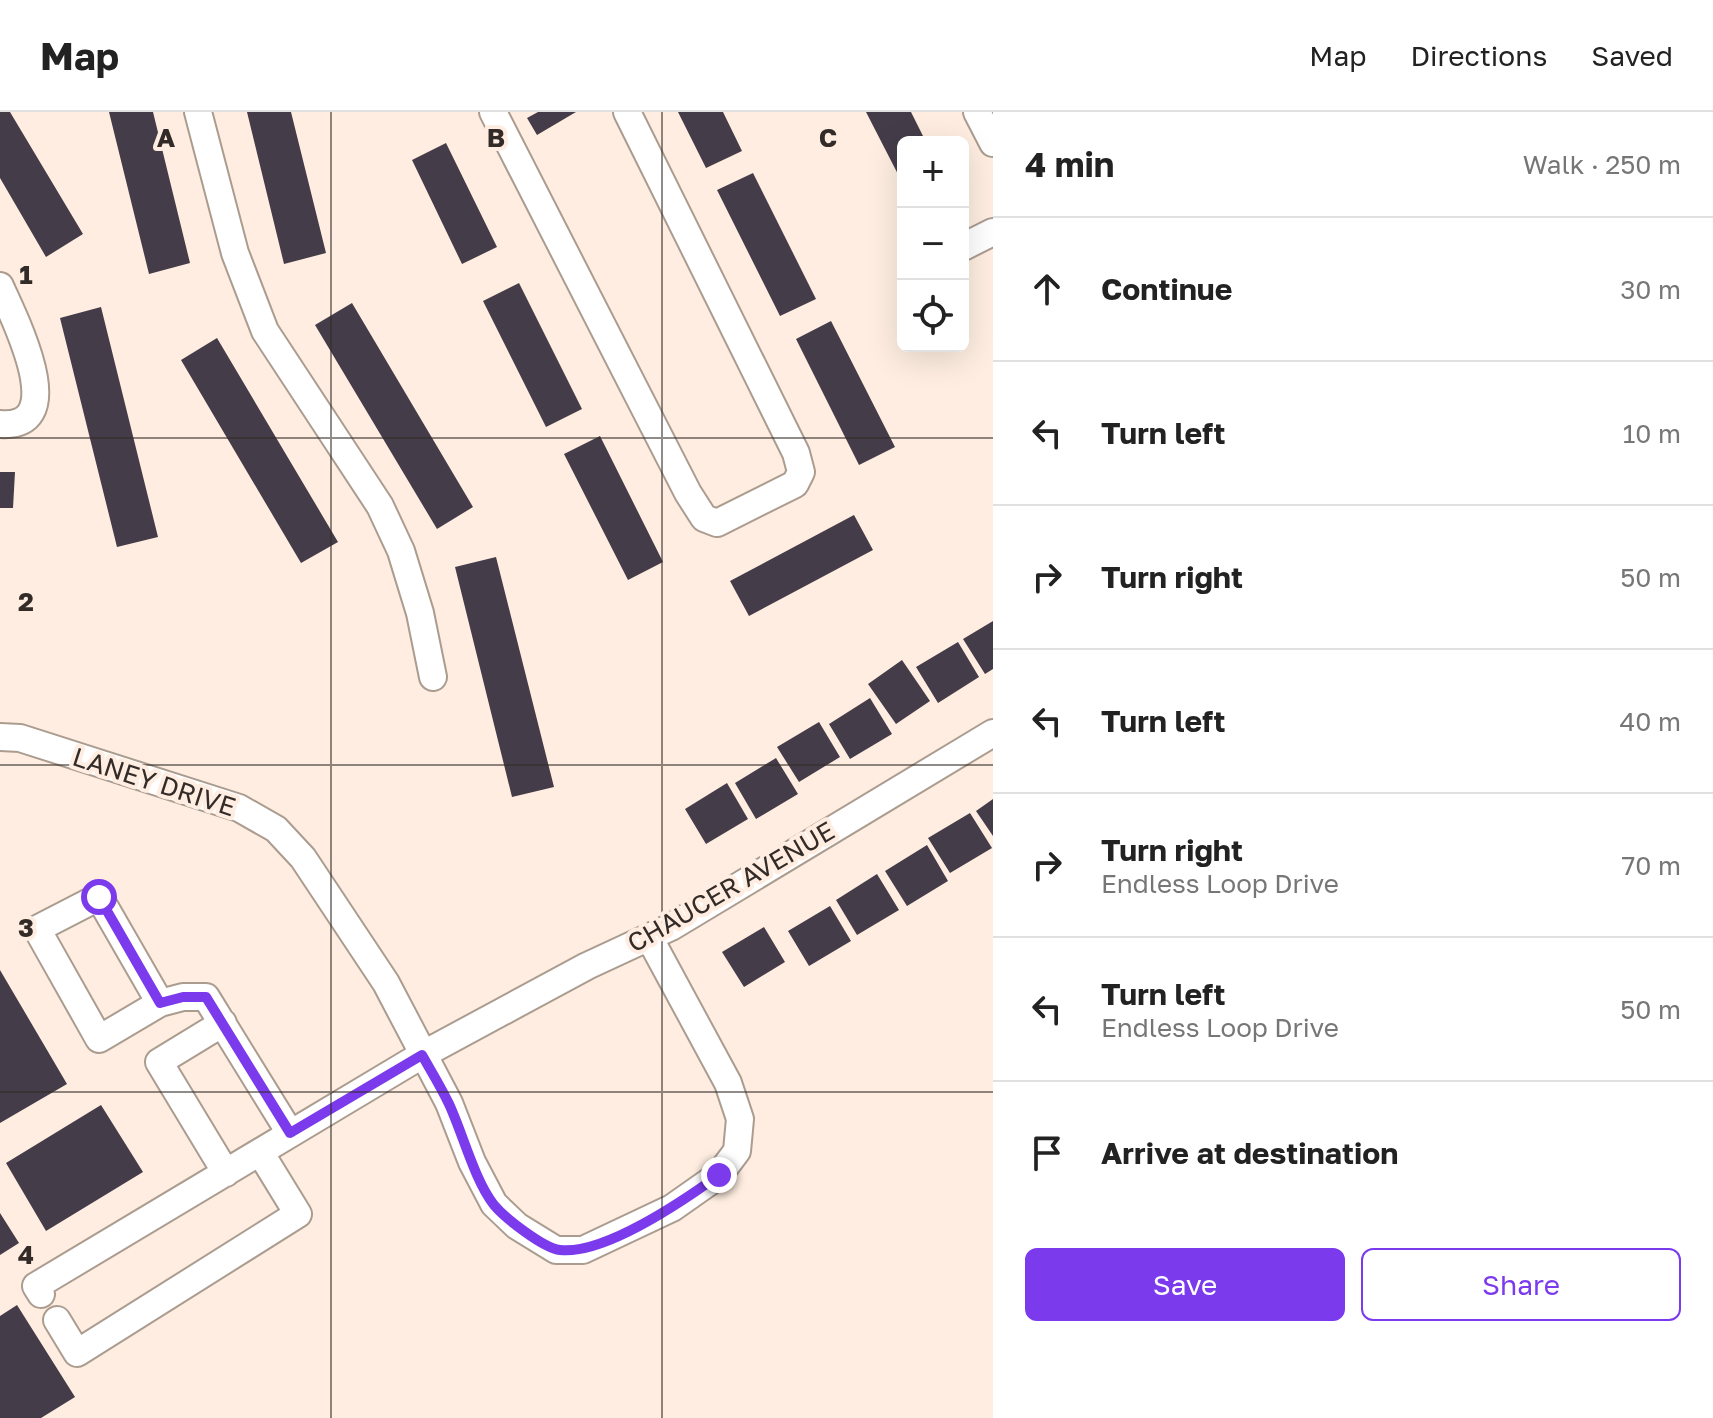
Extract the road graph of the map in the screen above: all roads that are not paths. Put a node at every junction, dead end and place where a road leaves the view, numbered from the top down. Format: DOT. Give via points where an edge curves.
graph roads {
  1 [pos="198,112"];
  2 [pos="493,112"];
  3 [pos="627,112"];
  4 [pos="977,112"];
  5 [pos="993,143"];
  6 [pos="993,232"];
  7 [pos="969,244"];
  8 [pos="0,286"];
  9 [pos="0,424"];
  10 [pos="433,677"];
  11 [pos="993,733"];
  12 [pos="0,737"];
  13 [pos="649,937"];
  14 [pos="160,1003"];
  15 [pos="223,1023"];
  16 [pos="422,1055"];
  17 [pos="290,1133"];
  18 [pos="260,1152"];
  19 [pos="226,1173"];
  20 [pos="41,1294"];
  21 [pos="57,1320"];
  1 -- 10 [label="street" via="235,253 265,331 380,506 401,551"];
  2 -- 3 [label="street" via="688,493 704,518 717,523 795,484 801,472"];
  4 -- 5 [label="street"];
  6 -- 7 [label="street"];
  8 -- 9 [label="street" via="31,360 37,395 27,416"];
  11 -- 13 [label="street, CHAUCER AVENUE"];
  12 -- 16 [label="street, LANEY DRIVE" via="20,738 239,808 276,829 303,858 379,972"];
  13 -- 16 [label="street, CHAUCER AVENUE"];
  13 -- 16 [label="street, LANEY DRIVE" via="728,1083 740,1119 737,1151 719,1175 672,1208 583,1250 556,1250 494,1204"];
  14 -- 14 [label="street" via="99,897 37,929 99,1039"];
  14 -- 15 [label="street" via="206,997"];
  15 -- 17 [label="street"];
  15 -- 19 [label="street" via="159,1062"];
  16 -- 17 [label="street, CHAUCER AVENUE"];
  17 -- 18 [label="street, CHAUCER AVENUE"];
  18 -- 19 [label="street, CHAUCER AVENUE"];
  18 -- 21 [label="street" via="298,1214 77,1353"];
  19 -- 20 [label="street, CHAUCER AVENUE" via="36,1286"];
}
